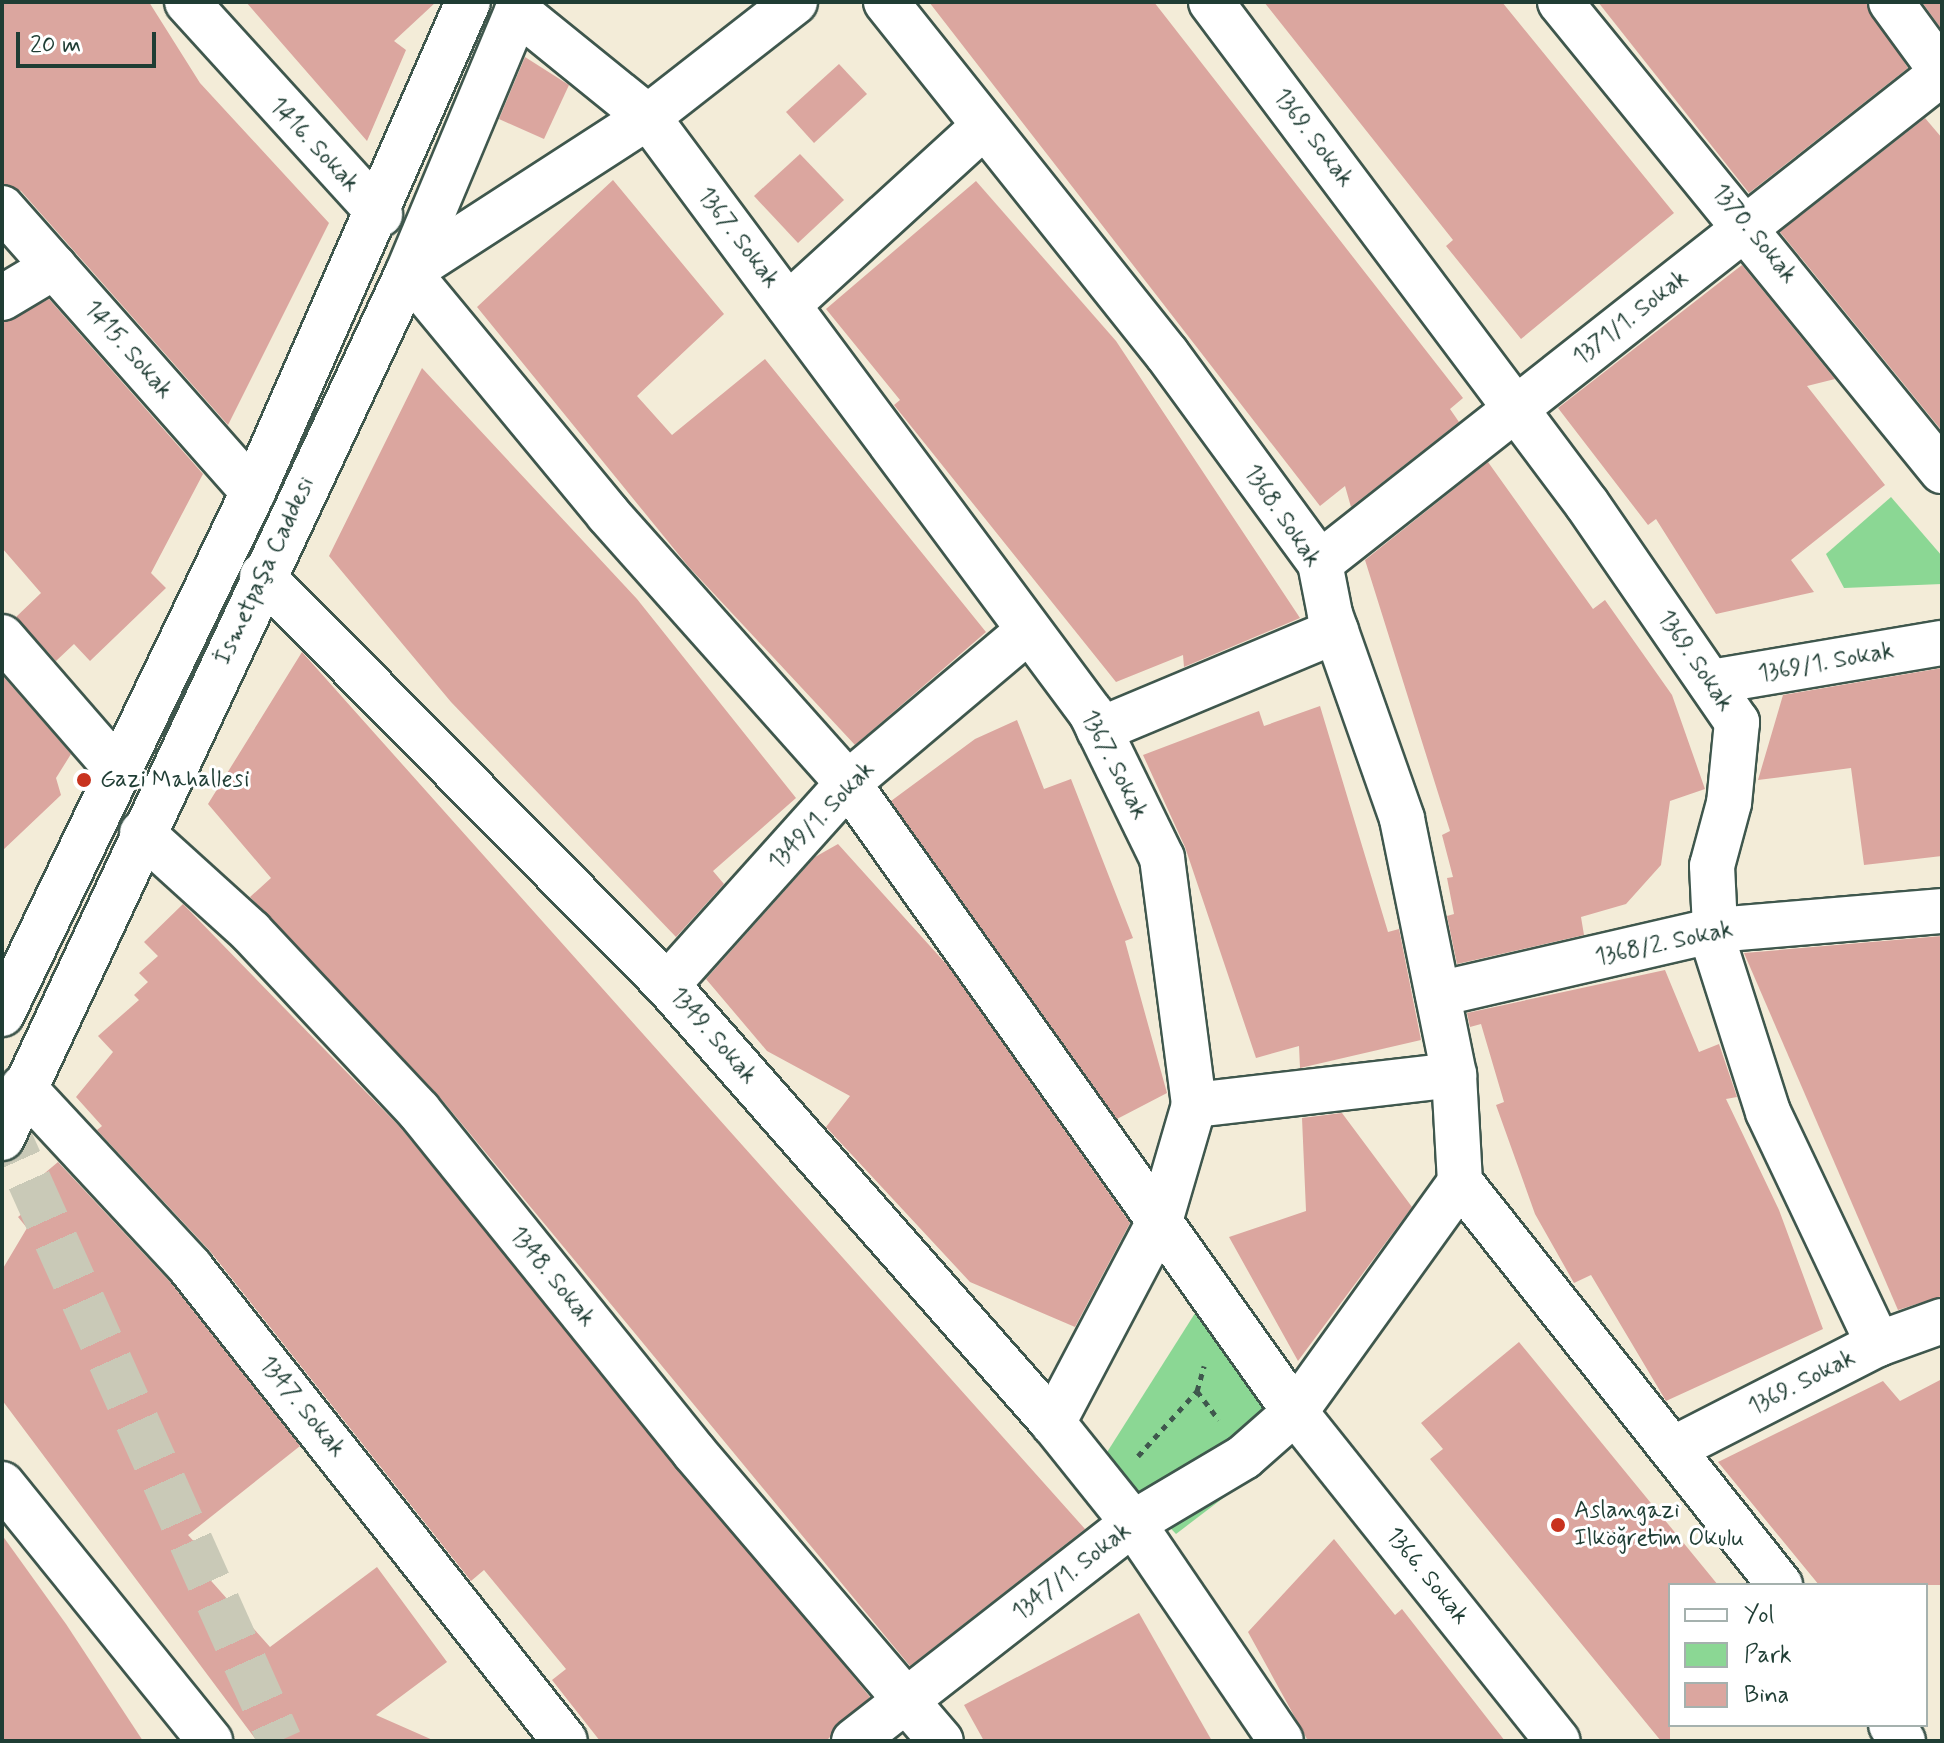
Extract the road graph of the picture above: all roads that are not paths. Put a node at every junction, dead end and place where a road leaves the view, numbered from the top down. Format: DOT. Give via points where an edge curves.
graph roads {
  1 [pos="187,2"];
  2 [pos="468,2"];
  3 [pos="795,2"];
  4 [pos="886,2"];
  5 [pos="1211,2"];
  6 [pos="1560,2"];
  7 [pos="1891,2"];
  8 [pos="519,6"];
  9 [pos="1942,73"];
  10 [pos="648,117"];
  11 [pos="983,127"];
  12 [pos="2,208"];
  13 [pos="380,214"];
  14 [pos="1749,227"];
  15 [pos="54,267"];
  16 [pos="408,272"];
  17 [pos="2,298"];
  18 [pos="788,305"];
  19 [pos="1516,407"];
  20 [pos="1942,471"];
  21 [pos="253,492"];
  22 [pos="1320,563"];
  23 [pos="262,576"];
  24 [pos="1028,631"];
  25 [pos="1336,631"];
  26 [pos="2,637"];
  27 [pos="1942,643"];
  28 [pos="1711,682"];
  29 [pos="1099,730"];
  30 [pos="116,768"];
  31 [pos="848,783"];
  32 [pos="142,833"];
  33 [pos="1942,911"];
  34 [pos="1715,930"];
  35 [pos="667,985"];
  36 [pos="1438,994"];
  37 [pos="2,1014"];
  38 [pos="12,1073"];
  39 [pos="1454,1075"];
  40 [pos="1194,1105"];
  41 [pos="2,1138"];
  42 [pos="1460,1182"];
  43 [pos="1161,1218"];
  44 [pos="1942,1321"];
  45 [pos="1878,1344"];
  46 [pos="1295,1412"];
  47 [pos="1053,1423"];
  48 [pos="1673,1449"];
  49 [pos="2,1484"];
  50 [pos="1120,1507"];
  51 [pos="1778,1583"];
  52 [pos="909,1699"];
  53 [pos="210,1741"];
  54 [pos="565,1741"];
  55 [pos="854,1741"];
  56 [pos="941,1741"];
  57 [pos="1281,1741"];
  58 [pos="1558,1741"];
  1 -- 13 [label="street, 1416. Sokak"];
  2 -- 13 [label="street, İsmetpaşa Caddesi"];
  3 -- 10 [label="street"];
  4 -- 11 [label="street, 1368. Sokak"];
  5 -- 19 [label="street, 1369. Sokak"];
  6 -- 14 [label="street, 1370. Sokak"];
  7 -- 9 [label="street"];
  8 -- 10 [label="street, 1367. Sokak"];
  8 -- 16 [label="street, İsmetpaşa Caddesi"];
  9 -- 14 [label="street, 1371/1. Sokak"];
  10 -- 16 [label="street"];
  10 -- 18 [label="street, 1367. Sokak"];
  11 -- 18 [label="street"];
  11 -- 22 [label="street, 1368. Sokak" via="1167,354"];
  12 -- 15 [label="street, 1415. Sokak"];
  13 -- 21 [label="street, İsmetpaşa Caddesi"];
  14 -- 19 [label="street, 1371/1. Sokak"];
  14 -- 20 [label="street, 1370. Sokak"];
  15 -- 17 [label="street"];
  15 -- 21 [label="street, 1415. Sokak"];
  16 -- 23 [label="street, İsmetpaşa Caddesi"];
  16 -- 31 [label="street, 1366. Sokak" via="608,514"];
  18 -- 24 [label="street, 1367. Sokak"];
  19 -- 22 [label="street, 1371/1. Sokak"];
  19 -- 28 [label="street, 1369. Sokak"];
  21 -- 30 [label="street, İsmetpaşa Caddesi"];
  22 -- 25 [label="street, 1368. Sokak"];
  23 -- 32 [label="street, İsmetpaşa Caddesi"];
  23 -- 35 [label="street, 1349. Sokak"];
  24 -- 29 [label="street, 1367. Sokak"];
  24 -- 31 [label="street, 1349/1. Sokak"];
  25 -- 29 [label="street"];
  25 -- 36 [label="street, 1368. Sokak" via="1402,819"];
  26 -- 30 [label="street"];
  27 -- 28 [label="street, 1369/1. Sokak"];
  28 -- 34 [label="street, 1369. Sokak" via="1737,722 1729,803 1712,866"];
  29 -- 40 [label="street, 1367. Sokak" via="1162,858"];
  30 -- 37 [label="street, İsmetpaşa Caddesi"];
  31 -- 35 [label="street, 1349/1. Sokak"];
  31 -- 43 [label="street, 1366. Sokak"];
  32 -- 38 [label="street, İsmetpaşa Caddesi"];
  32 -- 52 [label="street, 1348. Sokak" via="251,932 419,1111 694,1452"];
  33 -- 34 [label="street, 1368/2. Sokak"];
  34 -- 36 [label="street, 1368/2. Sokak"];
  34 -- 45 [label="street, 1369. Sokak" via="1768,1112"];
  35 -- 47 [label="street, 1349. Sokak"];
  36 -- 39 [label="street, 1368. Sokak"];
  38 -- 41 [label="street, İsmetpaşa Caddesi"];
  38 -- 54 [label="street, 1347. Sokak" via="190,1267"];
  39 -- 40 [label="street"];
  39 -- 42 [label="street, 1368. Sokak"];
  40 -- 43 [label="street, 1367. Sokak"];
  42 -- 46 [label="street, 1347/1. Sokak"];
  42 -- 48 [label="street"];
  43 -- 46 [label="street, 1366. Sokak"];
  43 -- 47 [label="street, 1367. Sokak"];
  44 -- 45 [label="street"];
  45 -- 48 [label="street, 1369. Sokak"];
  46 -- 50 [label="street, 1347/1. Sokak" via="1244,1457"];
  46 -- 58 [label="street, 1366. Sokak"];
  47 -- 50 [label="street, 1349. Sokak"];
  48 -- 51 [label="street"];
  49 -- 53 [label="street"];
  50 -- 52 [label="street, 1347/1. Sokak"];
  50 -- 57 [label="street, 1349. Sokak"];
  52 -- 55 [label="street, 1347/1. Sokak"];
  52 -- 56 [label="street, 1348. Sokak"];
}
